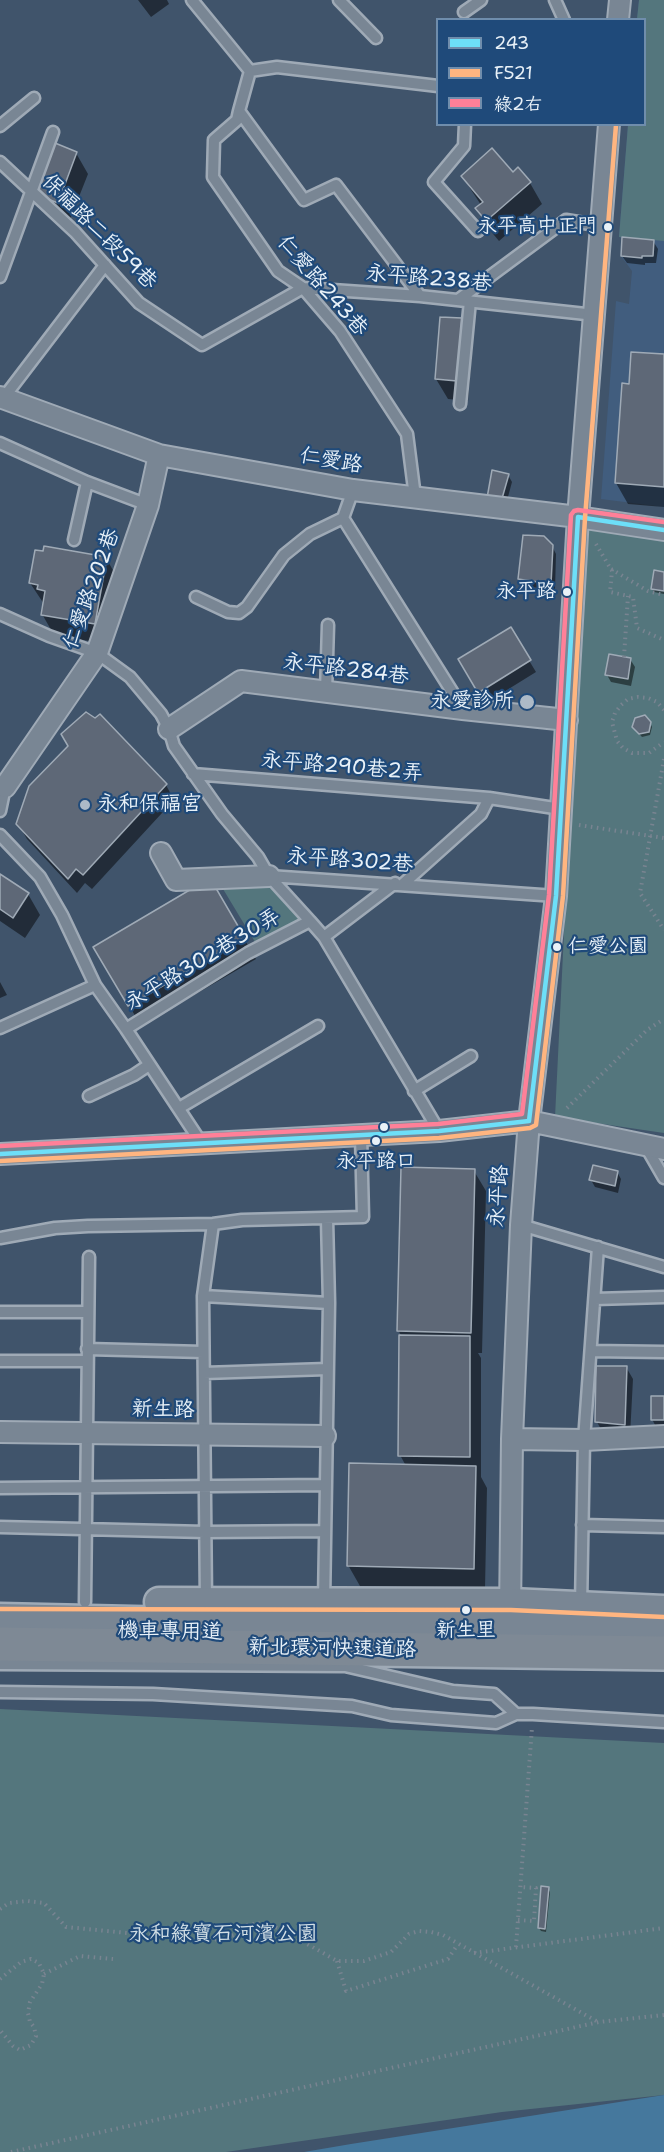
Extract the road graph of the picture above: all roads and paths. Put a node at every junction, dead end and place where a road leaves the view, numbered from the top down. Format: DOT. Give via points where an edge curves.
graph roads {
  1 [pos="192,0"];
  2 [pos="339,0"];
  3 [pos="482,0"];
  4 [pos="555,0"];
  5 [pos="620,0"];
  6 [pos="464,12"];
  7 [pos="563,18"];
  8 [pos="618,18"];
  9 [pos="376,38"];
  10 [pos="250,71"];
  11 [pos="436,86"];
  12 [pos="34,98"];
  13 [pos="239,111"];
  14 [pos="0,126"];
  15 [pos="465,126"];
  16 [pos="609,126"];
  17 [pos="53,132"];
  18 [pos="0,162"];
  19 [pos="31,191"];
  20 [pos="602,226"];
  21 [pos="478,231"];
  22 [pos="105,265"];
  23 [pos="0,277"];
  24 [pos="303,288"];
  25 [pos="420,296"];
  26 [pos="458,300"];
  27 [pos="470,301"];
  28 [pos="595,315"];
  29 [pos="1,399"];
  30 [pos="460,404"];
  31 [pos="0,443"];
  32 [pos="159,455"];
  33 [pos="87,482"];
  34 [pos="353,490"];
  35 [pos="415,497"];
  36 [pos="148,505"];
  37 [pos="578,517"];
  38 [pos="343,518"];
  39 [pos="664,530"];
  40 [pos="74,540"];
  41 [pos="594,542"];
  42 [pos="610,568"];
  43 [pos="657,590"];
  44 [pos="664,594"];
  45 [pos="628,596"];
  46 [pos="196,597"];
  47 [pos="0,614"];
  48 [pos="328,625"];
  49 [pos="664,640"];
  50 [pos="98,654"];
  51 [pos="624,657"];
  52 [pos="326,692"];
  53 [pos="463,709"];
  54 [pos="664,710"];
  55 [pos="567,720"];
  56 [pos="169,729"];
  57 [pos="664,742"];
  58 [pos="664,759"];
  59 [pos="193,774"];
  60 [pos="3,787"];
  61 [pos="489,798"];
  62 [pos="0,811"];
  63 [pos="561,816"];
  64 [pos="0,834"];
  65 [pos="651,836"];
  66 [pos="664,838"];
  67 [pos="160,853"];
  68 [pos="269,876"];
  69 [pos="399,883"];
  70 [pos="556,896"];
  71 [pos="310,921"];
  72 [pos="664,930"];
  73 [pos="324,937"];
  74 [pos="94,986"];
  75 [pos="664,1018"];
  76 [pos="318,1026"];
  77 [pos="0,1028"];
  78 [pos="126,1029"];
  79 [pos="471,1056"];
  80 [pos="149,1065"];
  81 [pos="414,1091"];
  82 [pos="89,1096"];
  83 [pos="179,1108"];
  84 [pos="567,1108"];
  85 [pos="529,1120"];
  86 [pos="439,1131"];
  87 [pos="361,1135"];
  88 [pos="202,1144"];
  89 [pos="654,1147"];
  90 [pos="0,1154"];
  91 [pos="664,1178"];
  92 [pos="327,1219"];
  93 [pos="213,1224"];
  94 [pos="521,1225"];
  95 [pos="0,1238"];
  96 [pos="598,1247"];
  97 [pos="89,1257"];
  98 [pos="664,1267"];
  99 [pos="203,1296"];
  100 [pos="664,1297"];
  101 [pos="594,1299"];
  102 [pos="329,1303"];
  103 [pos="0,1312"];
  104 [pos="88,1312"];
  105 [pos="87,1349"];
  106 [pos="591,1351"];
  107 [pos="203,1352"];
  108 [pos="664,1352"];
  109 [pos="0,1361"];
  110 [pos="87,1361"];
  111 [pos="327,1369"];
  112 [pos="204,1373"];
  113 [pos="0,1432"];
  114 [pos="86,1433"];
  115 [pos="204,1435"];
  116 [pos="325,1436"];
  117 [pos="664,1436"];
  118 [pos="512,1439"];
  119 [pos="584,1440"];
  120 [pos="325,1485"];
  121 [pos="86,1486"];
  122 [pos="205,1486"];
  123 [pos="0,1488"];
  124 [pos="582,1525"];
  125 [pos="0,1527"];
  126 [pos="664,1527"];
  127 [pos="85,1528"];
  128 [pos="325,1531"];
  129 [pos="205,1532"];
  130 [pos="0,1601"];
  131 [pos="85,1602"];
  132 [pos="206,1602"];
  133 [pos="324,1602"];
  134 [pos="580,1606"];
  135 [pos="664,1610"];
  136 [pos="510,1614"];
  137 [pos="0,1618"];
  138 [pos="664,1632"];
  139 [pos="0,1646"];
  140 [pos="664,1654"];
  141 [pos="0,1664"];
  142 [pos="0,1692"];
  143 [pos="516,1714"];
  144 [pos="533,1714"];
  145 [pos="664,1722"];
  146 [pos="521,1887"];
  147 [pos="0,1909"];
  148 [pos="518,1920"];
  149 [pos="664,1928"];
  150 [pos="458,1944"];
  151 [pos="516,1947"];
  152 [pos="474,1953"];
  153 [pos="113,1959"];
  154 [pos="337,1961"];
  155 [pos="44,1974"];
  156 [pos="0,1978"];
  157 [pos="664,2015"];
  158 [pos="599,2022"];
  159 [pos="0,2030"];
  160 [pos="11,2152"];
  1 -- 10 [label="lane"];
  2 -- 9 [label="lane"];
  3 -- 6 [label="lane"];
  4 -- 7 [label="lane"];
  5 -- 8 [label="street"];
  10 -- 11 [label="lane" via="277,67"];
  10 -- 13 [label="lane"];
  12 -- 14 [label="lane"];
  13 -- 24 [label="lane, 仁愛路243巷" via="237,120 214,140 213,177 278,271"];
  13 -- 25 [label="lane" via="304,200 336,185"];
  15 -- 21 [label="lane" via="464,146 434,182"];
  16 -- 20 [label="street, 永平路"];
  17 -- 19 [label="lane"];
  18 -- 19 [label="lane, 保福路二段59巷"];
  19 -- 22 [label="lane, 保福路二段59巷"];
  19 -- 23 [label="lane"];
  20 -- 26 [label="lane" via="566,220"];
  20 -- 28 [label="street, 永平路"];
  22 -- 24 [label="lane, 保福路二段59巷" via="139,303 202,345"];
  22 -- 29 [label="lane"];
  24 -- 25 [label="lane, 永平路238巷"];
  24 -- 35 [label="lane, 仁愛路243巷" via="340,331 407,434"];
  25 -- 26 [label="lane, 永平路238巷"];
  26 -- 27 [label="lane, 永平路238巷"];
  27 -- 28 [label="lane, 永平路238巷"];
  27 -- 30 [label="lane"];
  28 -- 37 [label="street, 永平路"];
  29 -- 32 [label="street, 仁愛路"];
  31 -- 33 [label="lane"];
  32 -- 34 [label="street, 仁愛路"];
  32 -- 36 [label="street, 仁愛路202巷"];
  33 -- 36 [label="lane"];
  33 -- 40 [label="lane"];
  34 -- 35 [label="street, 仁愛路"];
  34 -- 38 [label="lane"];
  35 -- 37 [label="street, 仁愛路"];
  36 -- 50 [label="street, 仁愛路202巷"];
  37 -- 39 [label="street, 仁愛路"];
  37 -- 55 [label="street, 永平路"];
  38 -- 46 [label="lane" via="310,534 284,555 247,608 239,613"];
  38 -- 53 [label="lane"];
  41 -- 42 [label="path"];
  42 -- 44 [label="path" via="638,586"];
  42 -- 45 [label="path" via="610,592"];
  43 -- 44 [label="path"];
  45 -- 49 [label="path" via="633,597 637,628"];
  45 -- 51 [label="path"];
  47 -- 50 [label="lane"];
  48 -- 52 [label="lane"];
  50 -- 56 [label="lane" via="130,677"];
  50 -- 60 [label="street, 仁愛路202巷"];
  52 -- 53 [label="street, 永平路284巷"];
  52 -- 56 [label="street, 永平路284巷" via="241,681"];
  53 -- 55 [label="street, 永平路284巷"];
  54 -- 57 [label="path" via="648,698 628,699 612,722 616,741 632,753 649,753"];
  55 -- 63 [label="street, 永平路"];
  56 -- 59 [label="lane" via="174,746"];
  58 -- 65 [label="path"];
  59 -- 61 [label="lane, 永平路290巷2弄"];
  59 -- 68 [label="lane, 永平路302巷"];
  60 -- 62 [label="lane"];
  61 -- 63 [label="lane, 永平路290巷2弄"];
  61 -- 69 [label="lane" via="481,814"];
  63 -- 65 [label="path"];
  63 -- 70 [label="street, 永平路"];
  64 -- 74 [label="lane" via="40,877"];
  65 -- 66 [label="path"];
  65 -- 72 [label="path" via="640,893"];
  67 -- 68 [label="street" via="176,879"];
  68 -- 69 [label="lane, 永平路302巷"];
  68 -- 71 [label="lane, 永平路302巷30弄"];
  69 -- 70 [label="lane, 永平路302巷"];
  69 -- 73 [label="lane"];
  70 -- 85 [label="street, 永平路"];
  71 -- 73 [label="lane"];
  71 -- 78 [label="lane, 永平路302巷30弄" via="248,953"];
  73 -- 81 [label="lane"];
  74 -- 77 [label="lane"];
  74 -- 78 [label="lane"];
  75 -- 84 [label="path"];
  76 -- 83 [label="lane"];
  78 -- 80 [label="lane"];
  79 -- 81 [label="lane"];
  80 -- 82 [label="lane"];
  80 -- 83 [label="lane"];
  81 -- 86 [label="lane"];
  83 -- 88 [label="lane"];
  85 -- 86 [label="street"];
  85 -- 89 [label="street"];
  85 -- 94 [label="street, 永平路"];
  86 -- 87 [label="street"];
  87 -- 88 [label="street"];
  87 -- 92 [label="lane" via="363,1217"];
  88 -- 90 [label="street"];
  89 -- 91 [label="lane"];
  92 -- 93 [label="lane"];
  92 -- 102 [label="lane"];
  93 -- 95 [label="lane" via="66,1227"];
  93 -- 99 [label="lane"];
  94 -- 96 [label="lane"];
  94 -- 118 [label="street, 永平路"];
  96 -- 98 [label="lane"];
  96 -- 101 [label="lane"];
  97 -- 104 [label="lane"];
  99 -- 102 [label="lane"];
  99 -- 107 [label="lane"];
  100 -- 101 [label="lane"];
  101 -- 106 [label="lane"];
  102 -- 111 [label="lane"];
  103 -- 104 [label="lane"];
  104 -- 105 [label="lane"];
  105 -- 107 [label="lane"];
  105 -- 110 [label="lane"];
  106 -- 108 [label="lane"];
  106 -- 119 [label="lane"];
  107 -- 112 [label="lane"];
  109 -- 110 [label="lane"];
  110 -- 114 [label="lane"];
  111 -- 112 [label="lane"];
  111 -- 116 [label="lane"];
  112 -- 115 [label="lane"];
  113 -- 114 [label="street, 新生路"];
  114 -- 115 [label="street, 新生路"];
  114 -- 121 [label="lane"];
  115 -- 116 [label="street, 新生路"];
  115 -- 122 [label="lane"];
  116 -- 120 [label="lane"];
  117 -- 119 [label="street"];
  118 -- 119 [label="street"];
  118 -- 136 [label="street, 永平路"];
  119 -- 124 [label="lane"];
  120 -- 122 [label="lane"];
  120 -- 128 [label="lane"];
  121 -- 122 [label="lane"];
  121 -- 123 [label="lane"];
  121 -- 127 [label="lane"];
  122 -- 129 [label="lane"];
  124 -- 126 [label="lane"];
  124 -- 134 [label="lane"];
  125 -- 127 [label="lane"];
  127 -- 129 [label="lane"];
  127 -- 131 [label="lane"];
  128 -- 129 [label="lane"];
  128 -- 133 [label="lane"];
  129 -- 132 [label="lane"];
  130 -- 131 [label="main road"];
  131 -- 132 [label="main road"];
  132 -- 133 [label="main road"];
  133 -- 136 [label="main road"];
  134 -- 135 [label="main road"];
  134 -- 136 [label="main road"];
  136 -- 137 [label="main road" via="267,1624"];
  136 -- 138 [label="main road" via="585,1626"];
  139 -- 140 [label="highway, 新北環河快速道路"];
  141 -- 143 [label="lane" via="345,1666 453,1691 494,1694"];
  142 -- 143 [label="lane" via="153,1694 352,1706 391,1715 496,1723"];
  143 -- 144 [label="lane"];
  144 -- 145 [label="lane"];
  144 -- 146 [label="path"];
  146 -- 148 [label="path"];
  146 -- 148 [label="path" via="536,1888 534,1921"];
  147 -- 154 [label="path" via="9,1903 44,1903 66,1927 209,1941 262,1923 281,1929"];
  148 -- 151 [label="path"];
  149 -- 151 [label="path"];
  150 -- 152 [label="path"];
  150 -- 154 [label="path" via="443,1935 419,1931 409,1934 391,1952 364,1961"];
  150 -- 154 [label="path" via="448,1959 346,1991"];
  151 -- 152 [label="path"];
  152 -- 158 [label="path"];
  153 -- 155 [label="path" via="80,1956"];
  155 -- 156 [label="path" via="39,1963 31,1959"];
  155 -- 159 [label="path" via="30,2002 28,2013 36,2036 31,2045 20,2050"];
  157 -- 158 [label="path"];
  158 -- 160 [label="path"];
}
